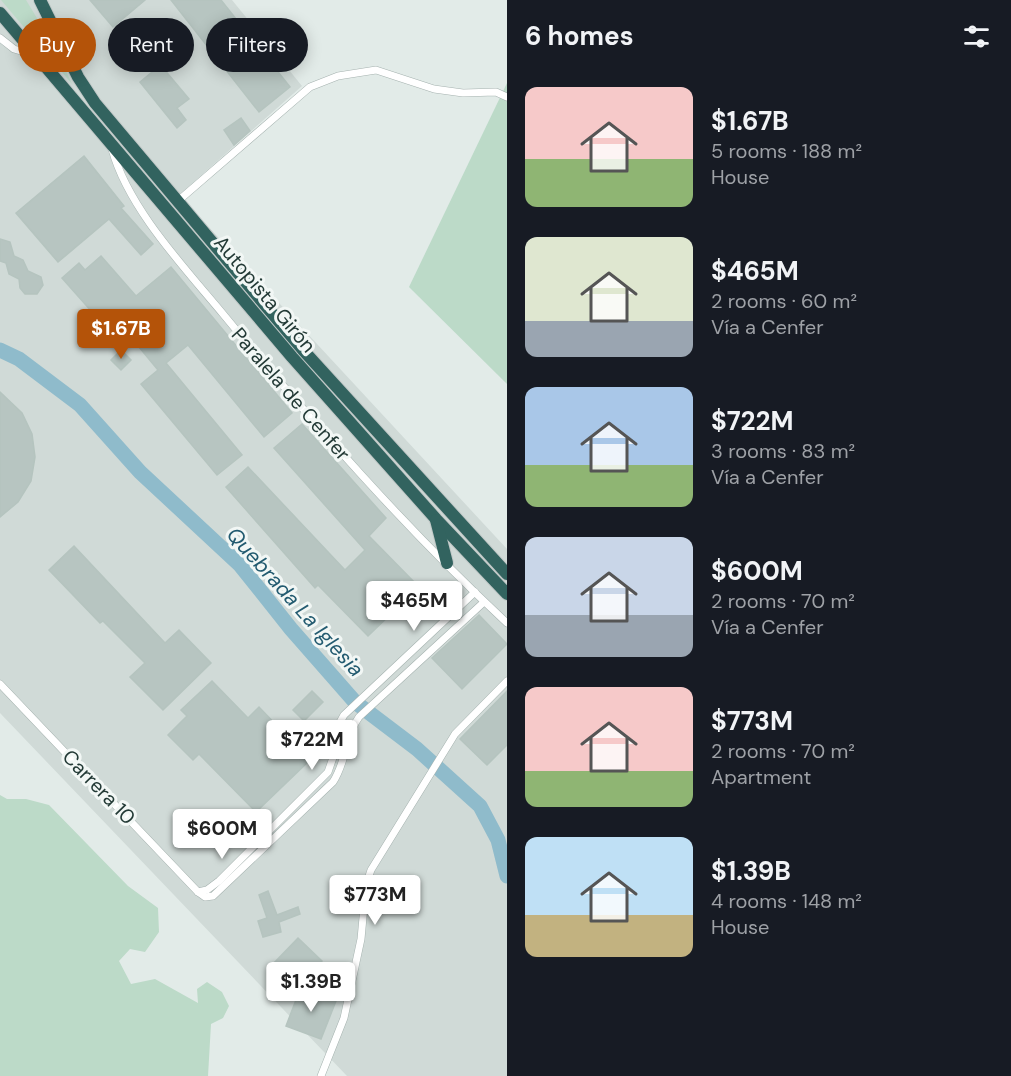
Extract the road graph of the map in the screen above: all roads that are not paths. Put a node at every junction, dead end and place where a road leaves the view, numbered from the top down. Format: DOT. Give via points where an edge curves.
graph roads {
  1 [pos="32,0"];
  2 [pos="40,0"];
  3 [pos="0,3"];
  4 [pos="0,13"];
  5 [pos="43,18"];
  6 [pos="50,18"];
  7 [pos="18,27"];
  8 [pos="18,35"];
  9 [pos="0,38"];
  10 [pos="18,49"];
  11 [pos="49,72"];
  12 [pos="78,72"];
  13 [pos="507,97"];
  14 [pos="110,141"];
  15 [pos="178,201"];
  16 [pos="436,519"];
  17 [pos="447,563"];
  18 [pos="507,574"];
  19 [pos="475,592"];
  20 [pos="507,594"];
  21 [pos="484,602"];
  22 [pos="507,623"];
  23 [pos="507,681"];
  24 [pos="0,684"];
  25 [pos="198,892"];
  26 [pos="321,1076"];
  1 -- 5 [label="highway"];
  2 -- 6 [label="highway, Autopista Girón"];
  3 -- 7 [label="highway"];
  4 -- 8 [label="highway, Autopista Girón"];
  9 -- 10 [label="street"];
  11 -- 14 [label="highway, Autopista Girón"];
  12 -- 15 [label="highway, Autopista Girón" via="95,104"];
  13 -- 15 [label="street" via="495,92 434,89 376,70 338,76 310,87"];
  14 -- 16 [label="highway, Autopista Girón" via="292,357"];
  14 -- 17 [label="street, Paralela de Cenfer" via="118,168 164,243 306,415"];
  15 -- 18 [label="highway, Autopista Girón" via="346,399"];
  16 -- 17 [label="highway"];
  16 -- 20 [label="highway, Autopista Girón"];
  17 -- 19 [label="street, Paralela de Cenfer"];
  19 -- 21 [label="street, Paralela de Cenfer"];
  19 -- 25 [label="street" via="351,707 339,724 328,772 219,881"];
  21 -- 22 [label="street, Paralela de Cenfer"];
  21 -- 25 [label="street" via="359,717 352,726 344,762 333,782 218,893 205,897"];
  23 -- 26 [label="street" via="455,734 371,870 346,1009"];
  24 -- 25 [label="street, Carrera 10"];
}
